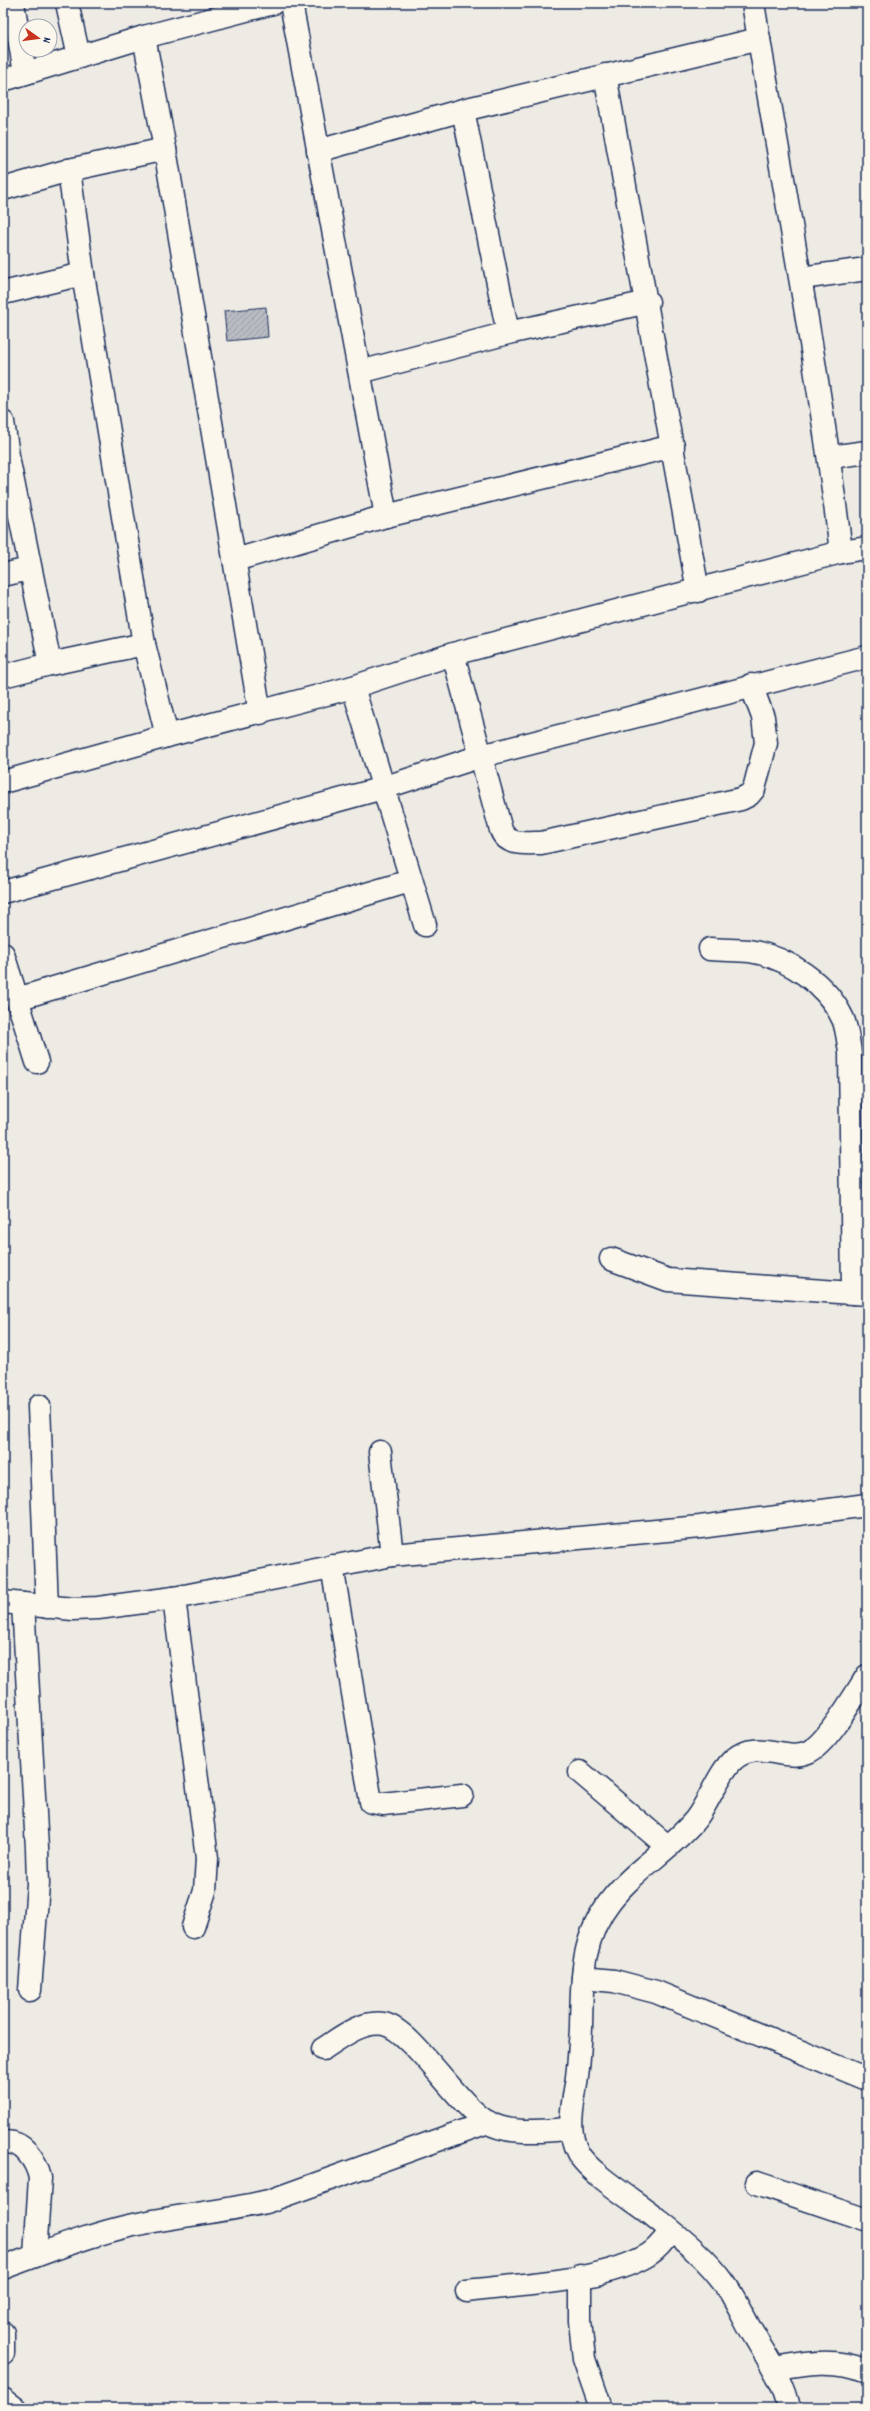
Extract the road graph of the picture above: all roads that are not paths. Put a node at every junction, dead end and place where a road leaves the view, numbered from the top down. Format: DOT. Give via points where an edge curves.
graph roads {
  1 [pos="13,3"];
  2 [pos="67,3"];
  3 [pos="273,3"];
  4 [pos="291,3"];
  5 [pos="753,3"];
  6 [pos="235,7"];
  7 [pos="144,37"];
  8 [pos="759,38"];
  9 [pos="79,57"];
  10 [pos="26,73"];
  11 [pos="605,75"];
  12 [pos="3,80"];
  13 [pos="463,110"];
  14 [pos="165,149"];
  15 [pos="318,151"];
  16 [pos="69,170"];
  17 [pos="3,189"];
  18 [pos="867,269"];
  19 [pos="83,274"];
  20 [pos="801,278"];
  21 [pos="3,293"];
  22 [pos="648,302"];
  23 [pos="508,333"];
  24 [pos="360,372"];
  25 [pos="3,422"];
  26 [pos="673,446"];
  27 [pos="867,452"];
  28 [pos="830,457"];
  29 [pos="6,462"];
  30 [pos="386,516"];
  31 [pos="867,548"];
  32 [pos="841,552"];
  33 [pos="235,560"];
  34 [pos="29,569"];
  35 [pos="3,575"];
  36 [pos="698,591"];
  37 [pos="144,644"];
  38 [pos="453,654"];
  39 [pos="867,657"];
  40 [pos="50,664"];
  41 [pos="3,676"];
  42 [pos="751,685"];
  43 [pos="353,687"];
  44 [pos="260,713"];
  45 [pos="167,736"];
  46 [pos="481,756"];
  47 [pos="3,782"];
  48 [pos="383,788"];
  49 [pos="410,881"];
  50 [pos="3,892"];
  51 [pos="425,926"];
  52 [pos="710,949"];
  53 [pos="3,954"];
  54 [pos="16,999"];
  55 [pos="37,1062"];
  56 [pos="611,1259"];
  57 [pos="860,1294"];
  58 [pos="39,1406"];
  59 [pos="380,1452"];
  60 [pos="867,1505"];
  61 [pos="392,1555"];
  62 [pos="332,1566"];
  63 [pos="174,1598"];
  64 [pos="13,1603"];
  65 [pos="47,1607"];
  66 [pos="867,1676"];
  67 [pos="580,1772"];
  68 [pos="462,1795"];
  69 [pos="667,1846"];
  70 [pos="193,1927"];
  71 [pos="583,1978"];
  72 [pos="30,1990"];
  73 [pos="323,2049"];
  74 [pos="867,2079"];
  75 [pos="488,2122"];
  76 [pos="571,2129"];
  77 [pos="3,2143"];
  78 [pos="757,2183"];
  79 [pos="867,2220"];
  80 [pos="672,2231"];
  81 [pos="35,2256"];
  82 [pos="3,2268"];
  83 [pos="580,2276"];
  84 [pos="467,2290"];
  85 [pos="3,2333"];
  86 [pos="3,2353"];
  87 [pos="774,2368"];
  88 [pos="867,2371"];
  89 [pos="3,2399"];
  90 [pos="15,2408"];
  91 [pos="601,2408"];
  92 [pos="788,2408"];
  1 -- 10 [label="street"];
  2 -- 9 [label="street"];
  3 -- 6 [label="street"];
  4 -- 15 [label="street"];
  5 -- 8 [label="street"];
  6 -- 7 [label="street"];
  7 -- 9 [label="street"];
  7 -- 14 [label="street"];
  8 -- 11 [label="street"];
  8 -- 20 [label="street"];
  9 -- 10 [label="street"];
  10 -- 12 [label="street"];
  11 -- 13 [label="street"];
  11 -- 22 [label="street"];
  13 -- 15 [label="street"];
  13 -- 23 [label="street"];
  14 -- 16 [label="street"];
  14 -- 33 [label="street"];
  15 -- 24 [label="street"];
  16 -- 17 [label="street"];
  16 -- 19 [label="street"];
  18 -- 20 [label="street"];
  19 -- 21 [label="street"];
  19 -- 37 [label="street"];
  20 -- 28 [label="street"];
  22 -- 23 [label="street"];
  22 -- 26 [label="street"];
  23 -- 24 [label="street"];
  24 -- 30 [label="street"];
  25 -- 29 [label="street"];
  26 -- 30 [label="street"];
  26 -- 36 [label="street"];
  27 -- 28 [label="street"];
  28 -- 32 [label="street"];
  29 -- 34 [label="street"];
  30 -- 33 [label="street"];
  31 -- 32 [label="street"];
  32 -- 36 [label="street"];
  33 -- 44 [label="street"];
  34 -- 35 [label="street"];
  34 -- 40 [label="street"];
  36 -- 38 [label="street"];
  37 -- 40 [label="street"];
  37 -- 45 [label="street"];
  38 -- 43 [label="street"];
  38 -- 46 [label="street"];
  39 -- 42 [label="street"];
  40 -- 41 [label="street"];
  42 -- 46 [label="street"];
  42 -- 46 [label="street" via="763,717 766,743 754,789 741,799 541,842 516,842 503,836"];
  43 -- 44 [label="street"];
  43 -- 48 [label="street"];
  44 -- 45 [label="street"];
  45 -- 47 [label="street"];
  46 -- 48 [label="street"];
  48 -- 49 [label="street"];
  48 -- 50 [label="street"];
  49 -- 51 [label="street"];
  49 -- 54 [label="street"];
  52 -- 57 [label="street" via="750,951 788,964 831,997 844,1020 850,1052"];
  53 -- 54 [label="street"];
  54 -- 55 [label="street"];
  56 -- 57 [label="street" via="668,1280"];
  58 -- 65 [label="street"];
  59 -- 61 [label="street"];
  60 -- 61 [label="street" via="700,1527"];
  61 -- 62 [label="street"];
  62 -- 63 [label="street"];
  62 -- 68 [label="street" via="371,1802 383,1804"];
  63 -- 65 [label="street" via="98,1608"];
  63 -- 70 [label="street" via="207,1858 205,1891"];
  64 -- 65 [label="street"];
  64 -- 72 [label="street" via="37,1848 38,1884"];
  66 -- 69 [label="street" via="828,1734 810,1752 800,1755 759,1750 734,1759 696,1819 681,1836"];
  67 -- 69 [label="street"];
  69 -- 71 [label="street" via="611,1899 598,1918 583,1960"];
  71 -- 74 [label="street" via="614,1981 656,1992"];
  71 -- 76 [label="street" via="580,2042"];
  73 -- 75 [label="street" via="354,2030 368,2025 384,2024 397,2030 413,2045 465,2103"];
  75 -- 76 [label="street" via="520,2130"];
  75 -- 81 [label="street" via="269,2201 132,2225"];
  76 -- 80 [label="street" via="578,2154"];
  77 -- 81 [label="street" via="12,2142 19,2145 32,2157 38,2168 40,2178"];
  78 -- 79 [label="street"];
  80 -- 83 [label="street" via="648,2255 626,2264"];
  80 -- 87 [label="street" via="712,2266 727,2286"];
  81 -- 82 [label="street"];
  83 -- 84 [label="street"];
  83 -- 91 [label="street" via="580,2321 584,2359"];
  85 -- 86 [label="street"];
  87 -- 88 [label="street" via="828,2362 850,2365"];
  87 -- 92 [label="street" via="782,2384"];
  89 -- 90 [label="street"];
}
